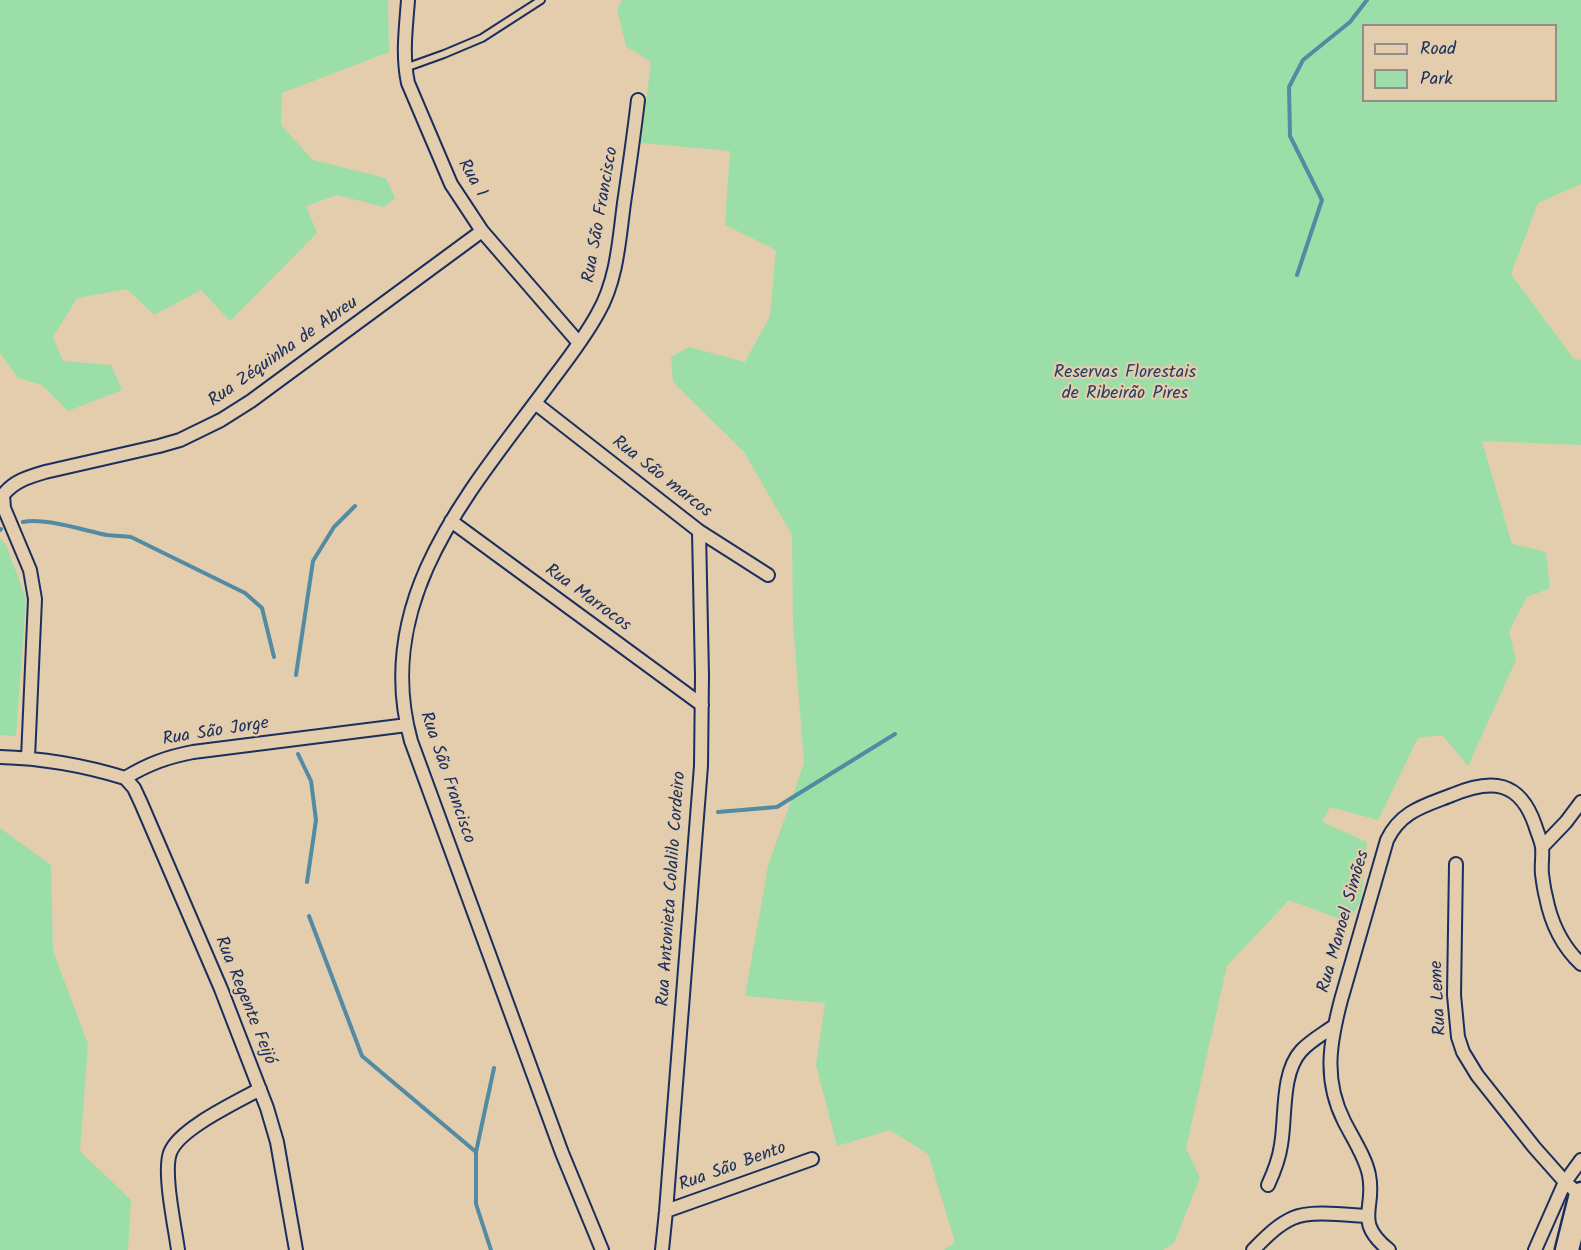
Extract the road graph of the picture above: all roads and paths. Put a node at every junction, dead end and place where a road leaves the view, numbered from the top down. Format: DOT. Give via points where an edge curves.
graph roads {
  1 [pos="408,0"];
  2 [pos="541,0"];
  3 [pos="405,68"];
  4 [pos="638,100"];
  5 [pos="482,231"];
  6 [pos="579,343"];
  7 [pos="535,403"];
  8 [pos="2,494"];
  9 [pos="451,521"];
  10 [pos="699,531"];
  11 [pos="768,575"];
  12 [pos="702,705"];
  13 [pos="406,725"];
  14 [pos="0,757"];
  15 [pos="28,758"];
  16 [pos="125,778"];
  17 [pos="1581,802"];
  18 [pos="1542,847"];
  19 [pos="1456,864"];
  20 [pos="1581,964"];
  21 [pos="1334,1026"];
  22 [pos="260,1089"];
  23 [pos="812,1159"];
  24 [pos="1581,1160"];
  25 [pos="1268,1185"];
  26 [pos="1575,1190"];
  27 [pos="666,1211"];
  28 [pos="1367,1216"];
  29 [pos="178,1250"];
  30 [pos="296,1250"];
  31 [pos="602,1250"];
  32 [pos="662,1250"];
  33 [pos="1253,1250"];
  34 [pos="1389,1250"];
  35 [pos="1535,1250"];
  36 [pos="1567,1250"];
  1 -- 3 [label="street, Rua 1"];
  2 -- 3 [label="lane" via="482,38"];
  3 -- 5 [label="street, Rua 1" via="413,97 451,184"];
  4 -- 6 [label="street, Rua São Francisco" via="614,274 599,313"];
  5 -- 6 [label="street, Rua 1"];
  5 -- 8 [label="street, Rua Zéquinha de Abreu" via="222,420 170,443 27,477"];
  6 -- 7 [label="street, Rua São Francisco"];
  7 -- 9 [label="street, Rua São Francisco"];
  7 -- 10 [label="street, Rua São marcos"];
  8 -- 15 [label="street, Rua Zéquinha de Abreu" via="30,570 35,599"];
  9 -- 12 [label="street, Rua Marrocos"];
  9 -- 13 [label="street, Rua São Francisco" via="417,591 405,635 401,666"];
  10 -- 11 [label="street, Rua São marcos"];
  10 -- 12 [label="street, Rua Antonieta Colalilo Cordeiro"];
  12 -- 27 [label="street, Rua Antonieta Colalilo Cordeiro" via="701,766"];
  13 -- 16 [label="street, Rua São Jorge" via="171,756"];
  13 -- 31 [label="street, Rua São Francisco" via="558,1142"];
  14 -- 15 [label="street"];
  15 -- 16 [label="street"];
  16 -- 22 [label="street, Rua Regente Feijó" via="141,803"];
  17 -- 18 [label="street"];
  18 -- 20 [label="street, Rua Manoel Simões" via="1544,890 1555,928 1570,954"];
  18 -- 21 [label="street, Rua Manoel Simões" via="1530,812 1517,793 1501,786 1464,789 1401,818 1387,840"];
  19 -- 26 [label="street, Rua Leme" via="1454,995 1463,1052 1503,1108"];
  21 -- 25 [label="street" via="1300,1052 1292,1066 1278,1164"];
  21 -- 28 [label="street, Rua Manoel Simões" via="1331,1087 1369,1174"];
  22 -- 29 [label="street" via="190,1128 170,1152 168,1174"];
  22 -- 30 [label="street, Rua Regente Feijó" via="277,1142"];
  23 -- 27 [label="street, Rua São Bento"];
  24 -- 26 [label="street"];
  26 -- 35 [label="street"];
  26 -- 36 [label="highway"];
  27 -- 32 [label="street, Rua Antonieta Colalilo Cordeiro"];
  28 -- 33 [label="street" via="1294,1217"];
  28 -- 34 [label="street" via="1374,1234"];
}
